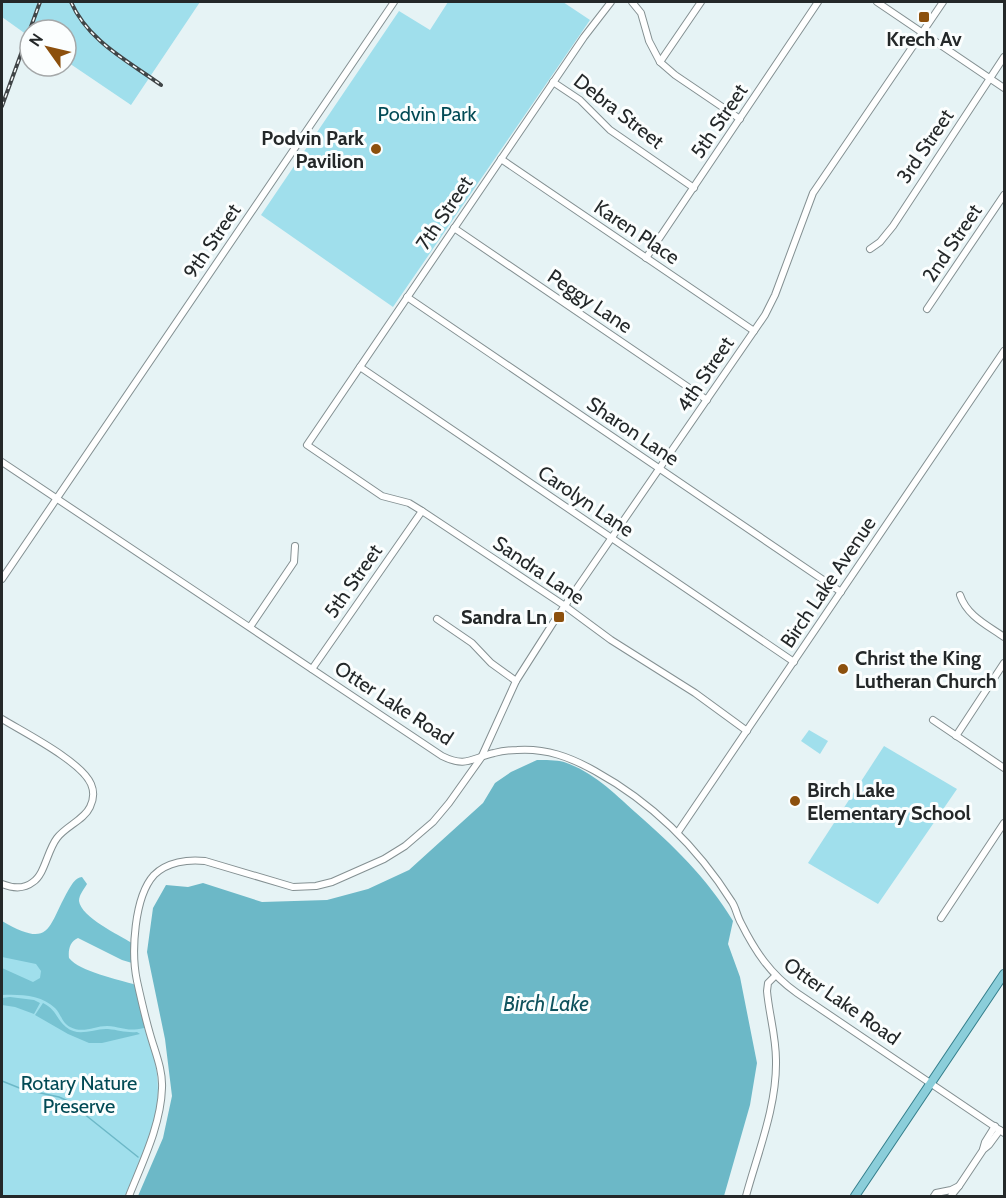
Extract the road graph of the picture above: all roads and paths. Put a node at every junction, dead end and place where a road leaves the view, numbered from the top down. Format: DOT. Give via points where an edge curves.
graph roads {
  1 [pos="394,2"];
  2 [pos="611,2"];
  3 [pos="632,2"];
  4 [pos="701,2"];
  5 [pos="818,2"];
  6 [pos="877,2"];
  7 [pos="943,2"];
  8 [pos="922,32"];
  9 [pos="1005,57"];
  10 [pos="660,62"];
  11 [pos="990,78"];
  12 [pos="553,82"];
  13 [pos="1005,88"];
  14 [pos="740,119"];
  15 [pos="501,159"];
  16 [pos="694,188"];
  17 [pos="1005,195"];
  18 [pos="454,228"];
  19 [pos="870,249"];
  20 [pos="646,258"];
  21 [pos="407,297"];
  22 [pos="927,309"];
  23 [pos="754,331"];
  24 [pos="1005,351"];
  25 [pos="360,368"];
  26 [pos="707,400"];
  27 [pos="307,445"];
  28 [pos="2,462"];
  29 [pos="660,469"];
  30 [pos="56,498"];
  31 [pos="422,511"];
  32 [pos="613,539"];
  33 [pos="295,546"];
  34 [pos="2,579"];
  35 [pos="841,592"];
  36 [pos="960,595"];
  37 [pos="565,606"];
  38 [pos="437,619"];
  39 [pos="250,627"];
  40 [pos="1005,637"];
  41 [pos="794,662"];
  42 [pos="1005,663"];
  43 [pos="312,669"];
  44 [pos="516,681"];
  45 [pos="2,719"];
  46 [pos="933,720"];
  47 [pos="747,731"];
  48 [pos="956,736"];
  49 [pos="481,758"];
  50 [pos="1005,768"];
  51 [pos="1005,823"];
  52 [pos="678,832"];
  53 [pos="2,884"];
  54 [pos="941,918"];
  55 [pos="1005,974"];
  56 [pos="775,976"];
  57 [pos="932,1083"];
  58 [pos="1000,1130"];
  59 [pos="959,1185"];
  60 [pos="129,1197"];
  61 [pos="746,1197"];
  62 [pos="855,1197"];
  63 [pos="934,1197"];
  64 [pos="951,1197"];
  1 -- 30 [label="street, 9th Street"];
  2 -- 12 [label="street, 7th Street"];
  3 -- 10 [label="street" via="641,13"];
  4 -- 10 [label="street"];
  5 -- 14 [label="street, 5th Street"];
  6 -- 8 [label="street"];
  7 -- 8 [label="street, 4th Street"];
  8 -- 11 [label="street"];
  8 -- 23 [label="street, 4th Street" via="813,193 775,295"];
  9 -- 11 [label="street, 3rd Street"];
  10 -- 14 [label="street"];
  11 -- 13 [label="street"];
  11 -- 19 [label="street, 3rd Street" via="893,226"];
  12 -- 15 [label="street, 7th Street"];
  12 -- 16 [label="street, Debra Street" via="580,100 610,130"];
  14 -- 16 [label="street, 5th Street"];
  15 -- 18 [label="street, 7th Street"];
  15 -- 20 [label="street, Karen Place"];
  16 -- 20 [label="street, 5th Street"];
  17 -- 22 [label="street, 2nd Street"];
  18 -- 21 [label="street, 7th Street"];
  18 -- 26 [label="street, Peggy Lane"];
  20 -- 23 [label="street, Karen Place"];
  21 -- 25 [label="street, 7th Street"];
  21 -- 29 [label="street, Sharon Lane"];
  23 -- 26 [label="street, 4th Street"];
  24 -- 35 [label="street, Birch Lake Avenue"];
  25 -- 27 [label="street, 7th Street"];
  25 -- 32 [label="street, Carolyn Lane"];
  26 -- 29 [label="street, 4th Street"];
  27 -- 31 [label="street, Sandra Lane" via="382,496"];
  28 -- 30 [label="street, Otter Lake Road"];
  29 -- 32 [label="street, 4th Street"];
  29 -- 35 [label="street, Sharon Lane"];
  30 -- 34 [label="street, 9th Street"];
  30 -- 39 [label="street, Otter Lake Road"];
  31 -- 37 [label="street, Sandra Lane"];
  31 -- 43 [label="street, 5th Street"];
  32 -- 37 [label="street, 4th Street"];
  32 -- 41 [label="street, Carolyn Lane"];
  33 -- 39 [label="street" via="294,562"];
  35 -- 41 [label="street, Birch Lake Avenue"];
  36 -- 40 [label="street" via="972,615"];
  37 -- 44 [label="street, 4th Street"];
  37 -- 47 [label="street, Sandra Lane"];
  38 -- 44 [label="street"];
  39 -- 43 [label="street, Otter Lake Road"];
  41 -- 47 [label="street, Birch Lake Avenue"];
  42 -- 48 [label="street"];
  43 -- 49 [label="street, Otter Lake Road" via="442,756 459,762"];
  44 -- 49 [label="street, 4th Street"];
  45 -- 53 [label="street" via="74,766 88,779 93,795 86,813 53,843 35,881 20,887"];
  46 -- 48 [label="street"];
  47 -- 52 [label="street, Birch Lake Avenue"];
  48 -- 50 [label="street"];
  49 -- 52 [label="street, Otter Lake Road" via="493,753 538,749 562,755 608,779"];
  49 -- 60 [label="street, 4th Street" via="433,822 405,846 327,884 293,887 194,860 169,866 150,881 137,922 135,951 137,979 162,1088 155,1126"];
  51 -- 54 [label="street"];
  52 -- 56 [label="street, Otter Lake Road" via="733,903 757,954"];
  55 -- 57 [label="main road"];
  56 -- 57 [label="street, Otter Lake Road"];
  56 -- 61 [label="street" via="767,991 776,1040 775,1086"];
  57 -- 58 [label="street, Otter Lake Road"];
  57 -- 62 [label="main road"];
  58 -- 59 [label="street"];
  59 -- 63 [label="street"];
  59 -- 64 [label="street"];
}
